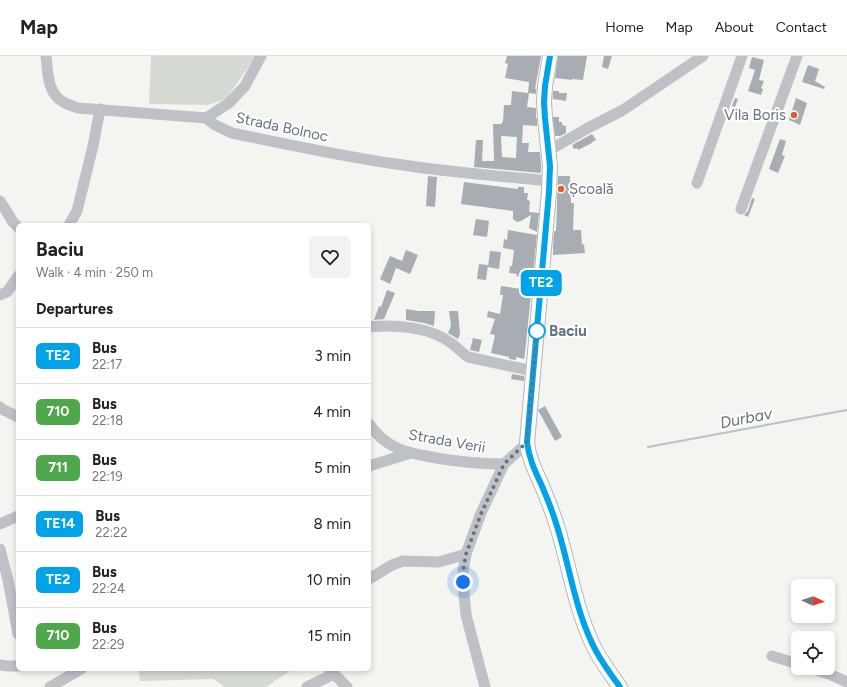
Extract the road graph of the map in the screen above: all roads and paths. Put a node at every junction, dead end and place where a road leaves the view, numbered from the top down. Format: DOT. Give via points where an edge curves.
graph roads {
  1 [pos="46,56"];
  2 [pos="261,56"];
  3 [pos="550,56"];
  4 [pos="703,56"];
  5 [pos="742,56"];
  6 [pos="797,56"];
  7 [pos="100,110"];
  8 [pos="206,118"];
  9 [pos="548,151"];
  10 [pos="550,180"];
  11 [pos="697,183"];
  12 [pos="0,201"];
  13 [pos="741,209"];
  14 [pos="77,211"];
  15 [pos="70,223"];
  16 [pos="78,223"];
  17 [pos="16,224"];
  18 [pos="16,279"];
  19 [pos="0,295"];
  20 [pos="371,328"];
  21 [pos="533,371"];
  22 [pos="1,409"];
  23 [pos="16,416"];
  24 [pos="371,426"];
  25 [pos="527,442"];
  26 [pos="411,453"];
  27 [pos="504,464"];
  28 [pos="371,465"];
  29 [pos="16,517"];
  30 [pos="0,524"];
  31 [pos="0,548"];
  32 [pos="466,554"];
  33 [pos="371,578"];
  34 [pos="16,623"];
  35 [pos="772,656"];
  36 [pos="791,662"];
  37 [pos="0,665"];
  38 [pos="16,666"];
  39 [pos="78,671"];
  40 [pos="331,671"];
  41 [pos="831,675"];
  42 [pos="847,682"];
  43 [pos="50,687"];
  44 [pos="307,687"];
  45 [pos="347,687"];
  46 [pos="485,687"];
  47 [pos="620,687"];
  1 -- 7 [label="street, Strada Bolnoc" via="52,92 64,103 78,108"];
  2 -- 8 [label="street" via="245,86 229,103"];
  3 -- 9 [label="main road" via="544,102"];
  4 -- 9 [label="street" via="623,110"];
  5 -- 11 [label="street"];
  6 -- 13 [label="street"];
  7 -- 8 [label="street, Strada Bolnoc"];
  7 -- 14 [label="street"];
  8 -- 10 [label="street, Strada Bolnoc" via="232,133 349,157 432,169"];
  9 -- 10 [label="main road"];
  10 -- 21 [label="main road"];
  12 -- 17 [label="street"];
  14 -- 15 [label="street"];
  14 -- 16 [label="street"];
  18 -- 19 [label="street" via="7,292"];
  20 -- 21 [label="street" via="423,330 451,342 468,357"];
  21 -- 25 [label="main road"];
  22 -- 23 [label="street"];
  24 -- 26 [label="street, Strada Verii" via="396,448"];
  25 -- 27 [label="street"];
  25 -- 47 [label="main road" via="530,460 556,523 585,626 596,651"];
  26 -- 27 [label="street, Strada Verii" via="463,462"];
  26 -- 28 [label="street"];
  27 -- 32 [label="street"];
  29 -- 30 [label="street"];
  31 -- 34 [label="street"];
  32 -- 33 [label="street" via="439,562 403,561"];
  32 -- 46 [label="street" via="463,571 466,615"];
  35 -- 36 [label="street"];
  37 -- 38 [label="street"];
  39 -- 43 [label="street"];
  40 -- 44 [label="street"];
  40 -- 45 [label="street"];
  41 -- 42 [label="street"];
}
